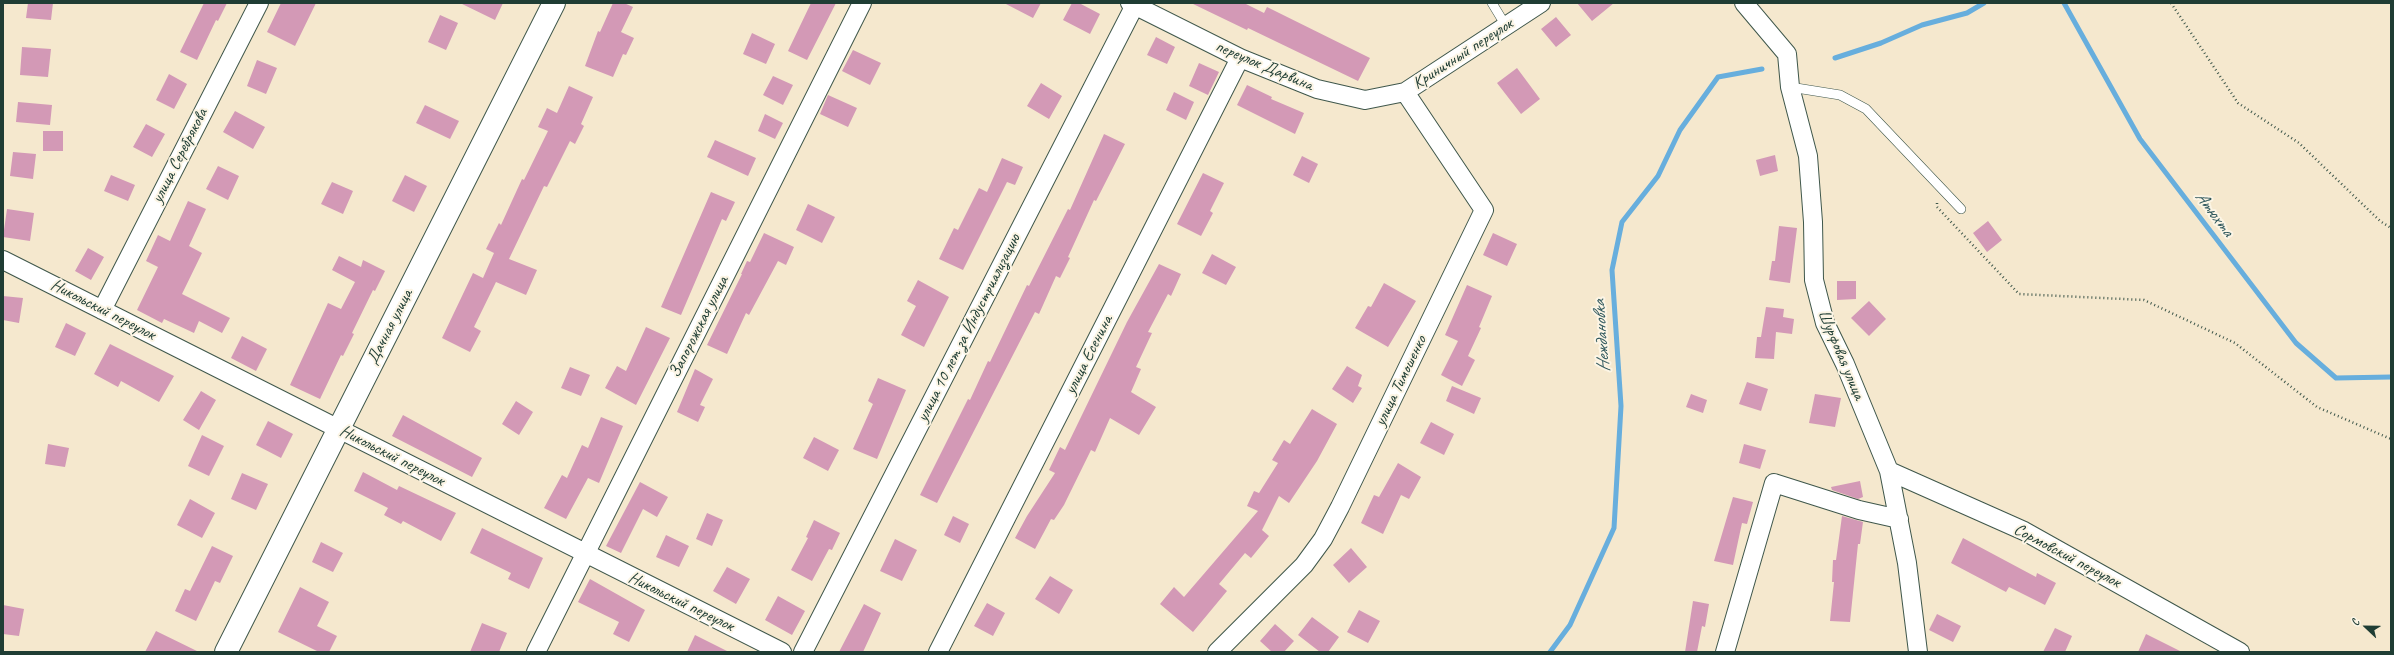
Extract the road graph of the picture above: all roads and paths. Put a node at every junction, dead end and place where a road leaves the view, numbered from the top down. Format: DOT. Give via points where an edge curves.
graph roads {
  1 [pos="259,3"];
  2 [pos="554,3"];
  3 [pos="862,3"];
  4 [pos="1492,3"];
  5 [pos="1541,3"];
  6 [pos="1744,3"];
  7 [pos="2171,3"];
  8 [pos="1133,4"];
  9 [pos="1506,26"];
  10 [pos="1240,58"];
  11 [pos="1790,87"];
  12 [pos="1405,92"];
  13 [pos="1934,181"];
  14 [pos="1961,209"];
  15 [pos="2391,228"];
  16 [pos="3,260"];
  17 [pos="102,310"];
  18 [pos="339,428"];
  19 [pos="2391,439"];
  20 [pos="1889,471"];
  21 [pos="1899,519"];
  22 [pos="585,554"];
  23 [pos="226,652"];
  24 [pos="536,652"];
  25 [pos="782,652"];
  26 [pos="803,652"];
  27 [pos="938,652"];
  28 [pos="1217,652"];
  29 [pos="1725,652"];
  30 [pos="1918,652"];
  31 [pos="2240,652"];
  1 -- 17 [label="street, улица Серебрякова"];
  2 -- 18 [label="street, Дачная улица"];
  3 -- 22 [label="street, Запорожская улица"];
  4 -- 9 [label="lane"];
  5 -- 9 [label="street, Криничный переулок"];
  6 -- 11 [label="street, Шурфовая улица" via="1788,54"];
  7 -- 15 [label="path" via="2238,103 2299,143 2380,221"];
  8 -- 10 [label="street, переулок Дарвина"];
  8 -- 26 [label="street, улица 10 лет за Индустриализацию"];
  9 -- 12 [label="street, Криничный переулок"];
  10 -- 12 [label="street, переулок Дарвина" via="1317,89 1365,100"];
  10 -- 27 [label="street, улица Есенина"];
  11 -- 13 [label="lane" via="1840,95 1866,109"];
  11 -- 20 [label="street, Шурфовая улица" via="1808,156 1814,280 1823,315"];
  12 -- 28 [label="street, улица Тимошенко" via="1484,210 1323,539 1304,565"];
  13 -- 14 [label="lane"];
  13 -- 19 [label="path" via="1937,207 2019,294 2144,300 2235,343 2317,407"];
  16 -- 17 [label="street, Никольский переулок"];
  17 -- 18 [label="street, Никольский переулок"];
  18 -- 22 [label="street, Никольский переулок"];
  18 -- 23 [label="street, Дачная улица"];
  20 -- 21 [label="street, Шурфовая улица"];
  20 -- 31 [label="street, Сормовский переулок" via="2024,531"];
  21 -- 29 [label="street" via="1859,510 1774,483"];
  21 -- 30 [label="street, Шурфовая улица"];
  22 -- 24 [label="street, Запорожская улица"];
  22 -- 25 [label="street, Никольский переулок"];
}
